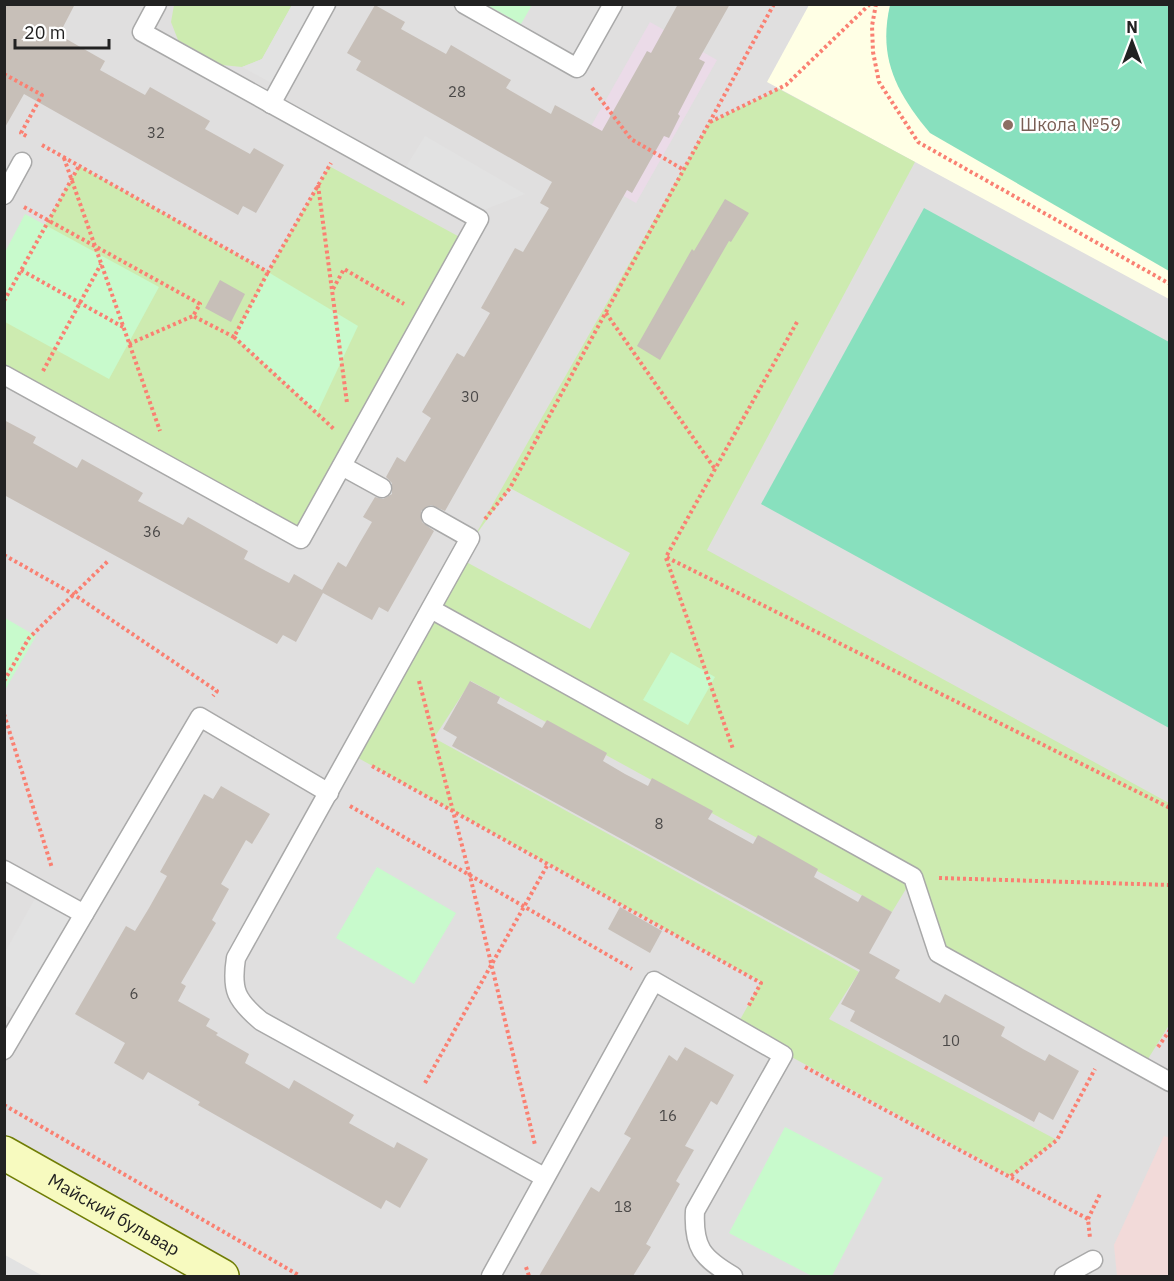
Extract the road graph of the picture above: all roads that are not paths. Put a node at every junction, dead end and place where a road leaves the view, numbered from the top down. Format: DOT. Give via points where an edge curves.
graph roads {
  1 [pos="158,4"];
  2 [pos="326,4"];
  3 [pos="464,4"];
  4 [pos="613,4"];
  5 [pos="271,104"];
  6 [pos="22,162"];
  7 [pos="4,195"];
  8 [pos="4,375"];
  9 [pos="342,466"];
  10 [pos="382,488"];
  11 [pos="431,516"];
  12 [pos="431,609"];
  13 [pos="329,793"];
  14 [pos="4,870"];
  15 [pos="84,914"];
  16 [pos="4,1050"];
  17 [pos="1170,1082"];
  18 [pos="4,1153"];
  19 [pos="544,1177"];
  20 [pos="1094,1260"];
  21 [pos="222,1276"];
  22 [pos="491,1276"];
  23 [pos="733,1276"];
  24 [pos="1064,1276"];
  1 -- 5 [label="lane" via="142,32"];
  2 -- 5 [label="lane"];
  3 -- 4 [label="lane" via="578,68"];
  5 -- 9 [label="lane" via="479,219"];
  6 -- 7 [label="lane"];
  8 -- 9 [label="lane" via="301,539"];
  9 -- 10 [label="lane"];
  11 -- 12 [label="lane" via="470,538"];
  12 -- 13 [label="lane"];
  12 -- 17 [label="lane" via="913,877 938,953"];
  13 -- 15 [label="lane" via="200,717"];
  13 -- 19 [label="lane" via="236,958 232,982 241,1005 261,1021"];
  14 -- 15 [label="lane"];
  15 -- 16 [label="lane"];
  18 -- 21 [label="main road, Майский бульвар"];
  19 -- 22 [label="lane"];
  19 -- 23 [label="lane" via="654,981 783,1055 696,1211 694,1234 700,1252"];
  20 -- 24 [label="lane"];
}
